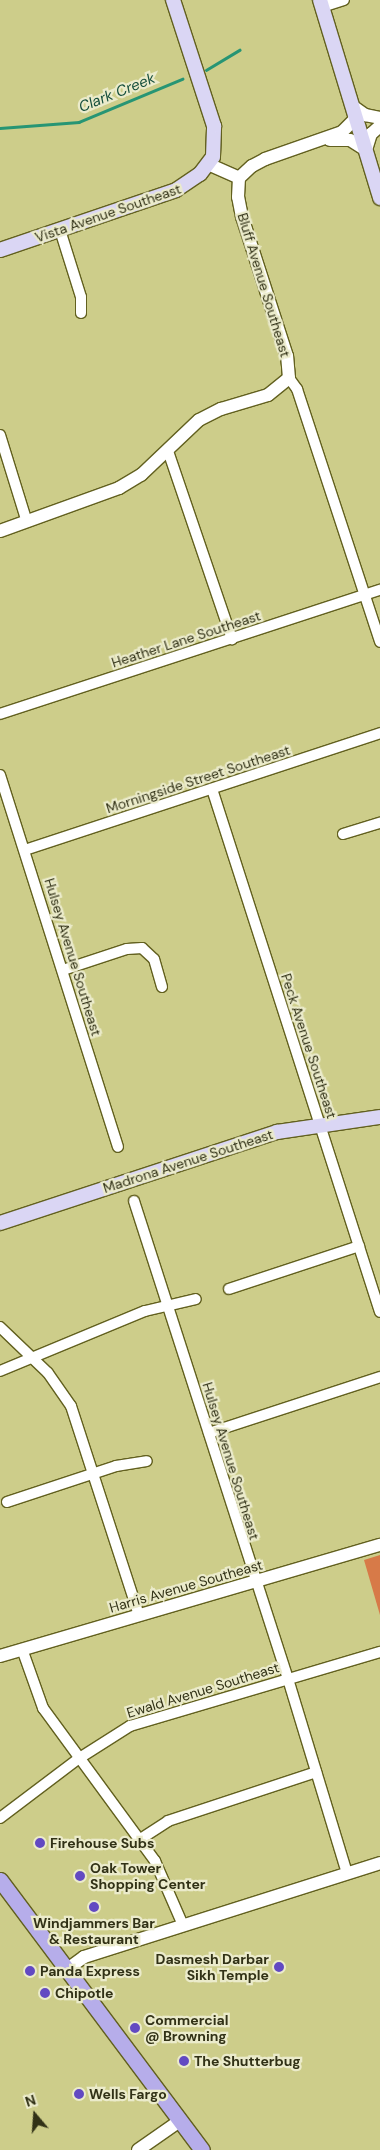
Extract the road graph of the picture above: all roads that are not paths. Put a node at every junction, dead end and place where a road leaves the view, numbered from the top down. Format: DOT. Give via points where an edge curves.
graph roads {
  1 [pos="173,0"];
  2 [pos="344,0"];
  3 [pos="321,3"];
  4 [pos="354,109"];
  5 [pos="380,118"];
  6 [pos="380,126"];
  7 [pos="325,140"];
  8 [pos="366,150"];
  9 [pos="208,164"];
  10 [pos="239,178"];
  11 [pos="380,198"];
  12 [pos="60,230"];
  13 [pos="0,250"];
  14 [pos="81,313"];
  15 [pos="289,378"];
  16 [pos="0,435"];
  17 [pos="168,451"];
  18 [pos="27,522"];
  19 [pos="0,531"];
  20 [pos="380,590"];
  21 [pos="365,595"];
  22 [pos="232,639"];
  23 [pos="380,642"];
  24 [pos="0,714"];
  25 [pos="380,733"];
  26 [pos="0,775"];
  27 [pos="212,789"];
  28 [pos="380,823"];
  29 [pos="342,834"];
  30 [pos="25,850"];
  31 [pos="63,970"];
  32 [pos="162,987"];
  33 [pos="380,1117"];
  34 [pos="319,1124"];
  35 [pos="118,1147"];
  36 [pos="134,1201"];
  37 [pos="0,1223"];
  38 [pos="358,1246"];
  39 [pos="229,1289"];
  40 [pos="196,1299"];
  41 [pos="167,1305"];
  42 [pos="380,1312"];
  43 [pos="0,1327"];
  44 [pos="30,1357"];
  45 [pos="0,1371"];
  46 [pos="380,1377"];
  47 [pos="209,1433"];
  48 [pos="147,1461"];
  49 [pos="94,1474"];
  50 [pos="7,1502"];
  51 [pos="380,1545"];
  52 [pos="254,1581"];
  53 [pos="139,1615"];
  54 [pos="22,1649"];
  55 [pos="380,1652"];
  56 [pos="0,1656"];
  57 [pos="288,1679"];
  58 [pos="78,1758"];
  59 [pos="316,1772"];
  60 [pos="0,1818"];
  61 [pos="138,1840"];
  62 [pos="380,1863"];
  63 [pos="347,1873"];
  64 [pos="0,1880"];
  65 [pos="182,1925"];
  66 [pos="66,1970"];
  67 [pos="181,2120"];
  68 [pos="138,2150"];
  69 [pos="202,2150"];
  1 -- 9 [label="main road" via="214,126 215,146"];
  2 -- 3 [label="street"];
  3 -- 4 [label="main road"];
  4 -- 5 [label="street"];
  4 -- 7 [label="street" via="354,120 348,128"];
  4 -- 8 [label="main road"];
  6 -- 8 [label="street" via="371,134"];
  7 -- 8 [label="street" via="350,140"];
  7 -- 10 [label="street" via="265,159"];
  8 -- 11 [label="main road"];
  9 -- 10 [label="street"];
  9 -- 12 [label="main road, Vista Avenue Southeast" via="193,180 176,190"];
  10 -- 15 [label="street, Bluff Avenue Southeast" via="238,198 242,217 287,356"];
  12 -- 13 [label="main road, Vista Avenue Southeast"];
  12 -- 14 [label="street" via="81,297"];
  15 -- 17 [label="street" via="268,395 220,409 199,420"];
  15 -- 21 [label="street, Bluff Avenue Southeast" via="297,389"];
  16 -- 18 [label="street"];
  17 -- 18 [label="street" via="119,488"];
  17 -- 22 [label="street"];
  18 -- 19 [label="street"];
  20 -- 21 [label="street, Heather Lane Southeast"];
  21 -- 22 [label="street, Heather Lane Southeast"];
  21 -- 23 [label="street, Bluff Avenue Southeast"];
  22 -- 24 [label="street, Heather Lane Southeast"];
  25 -- 27 [label="street, Morningside Street Southeast"];
  26 -- 30 [label="street, Hulsey Avenue Southeast"];
  27 -- 30 [label="street, Morningside Street Southeast"];
  27 -- 34 [label="street, Peck Avenue Southeast"];
  28 -- 29 [label="street"];
  30 -- 31 [label="street, Hulsey Avenue Southeast"];
  31 -- 32 [label="street" via="127,949 142,948 154,959"];
  31 -- 35 [label="street, Hulsey Avenue Southeast"];
  33 -- 34 [label="main road, Madrona Avenue Southeast"];
  34 -- 37 [label="main road, Madrona Avenue Southeast" via="264,1136"];
  34 -- 38 [label="street, Peck Avenue Southeast"];
  36 -- 41 [label="street, Hulsey Avenue Southeast"];
  38 -- 39 [label="street"];
  38 -- 42 [label="street, Peck Avenue Southeast"];
  40 -- 41 [label="street"];
  41 -- 44 [label="street"];
  41 -- 47 [label="street, Hulsey Avenue Southeast"];
  43 -- 44 [label="street"];
  44 -- 45 [label="street"];
  44 -- 49 [label="street" via="66,1396"];
  46 -- 47 [label="street"];
  47 -- 52 [label="street, Hulsey Avenue Southeast"];
  48 -- 49 [label="street"];
  49 -- 50 [label="street"];
  49 -- 53 [label="street"];
  51 -- 52 [label="street, Harris Avenue Southeast"];
  52 -- 53 [label="street, Harris Avenue Southeast"];
  52 -- 57 [label="street, Hulsey Avenue Southeast"];
  53 -- 54 [label="street, Harris Avenue Southeast"];
  54 -- 56 [label="street, Harris Avenue Southeast"];
  54 -- 58 [label="street" via="43,1708"];
  55 -- 57 [label="street, Ewald Avenue Southeast"];
  57 -- 58 [label="street, Ewald Avenue Southeast" via="130,1726"];
  57 -- 59 [label="street, Hulsey Avenue Southeast"];
  58 -- 60 [label="street, Ewald Avenue Southeast"];
  58 -- 61 [label="street"];
  59 -- 61 [label="street" via="168,1821"];
  59 -- 63 [label="street, Hulsey Avenue Southeast"];
  61 -- 65 [label="street" via="155,1861"];
  62 -- 63 [label="street"];
  63 -- 65 [label="street"];
  64 -- 66 [label="main road"];
  65 -- 66 [label="street" via="84,1957"];
  66 -- 67 [label="main road"];
  67 -- 68 [label="street"];
  67 -- 69 [label="main road"];
}
